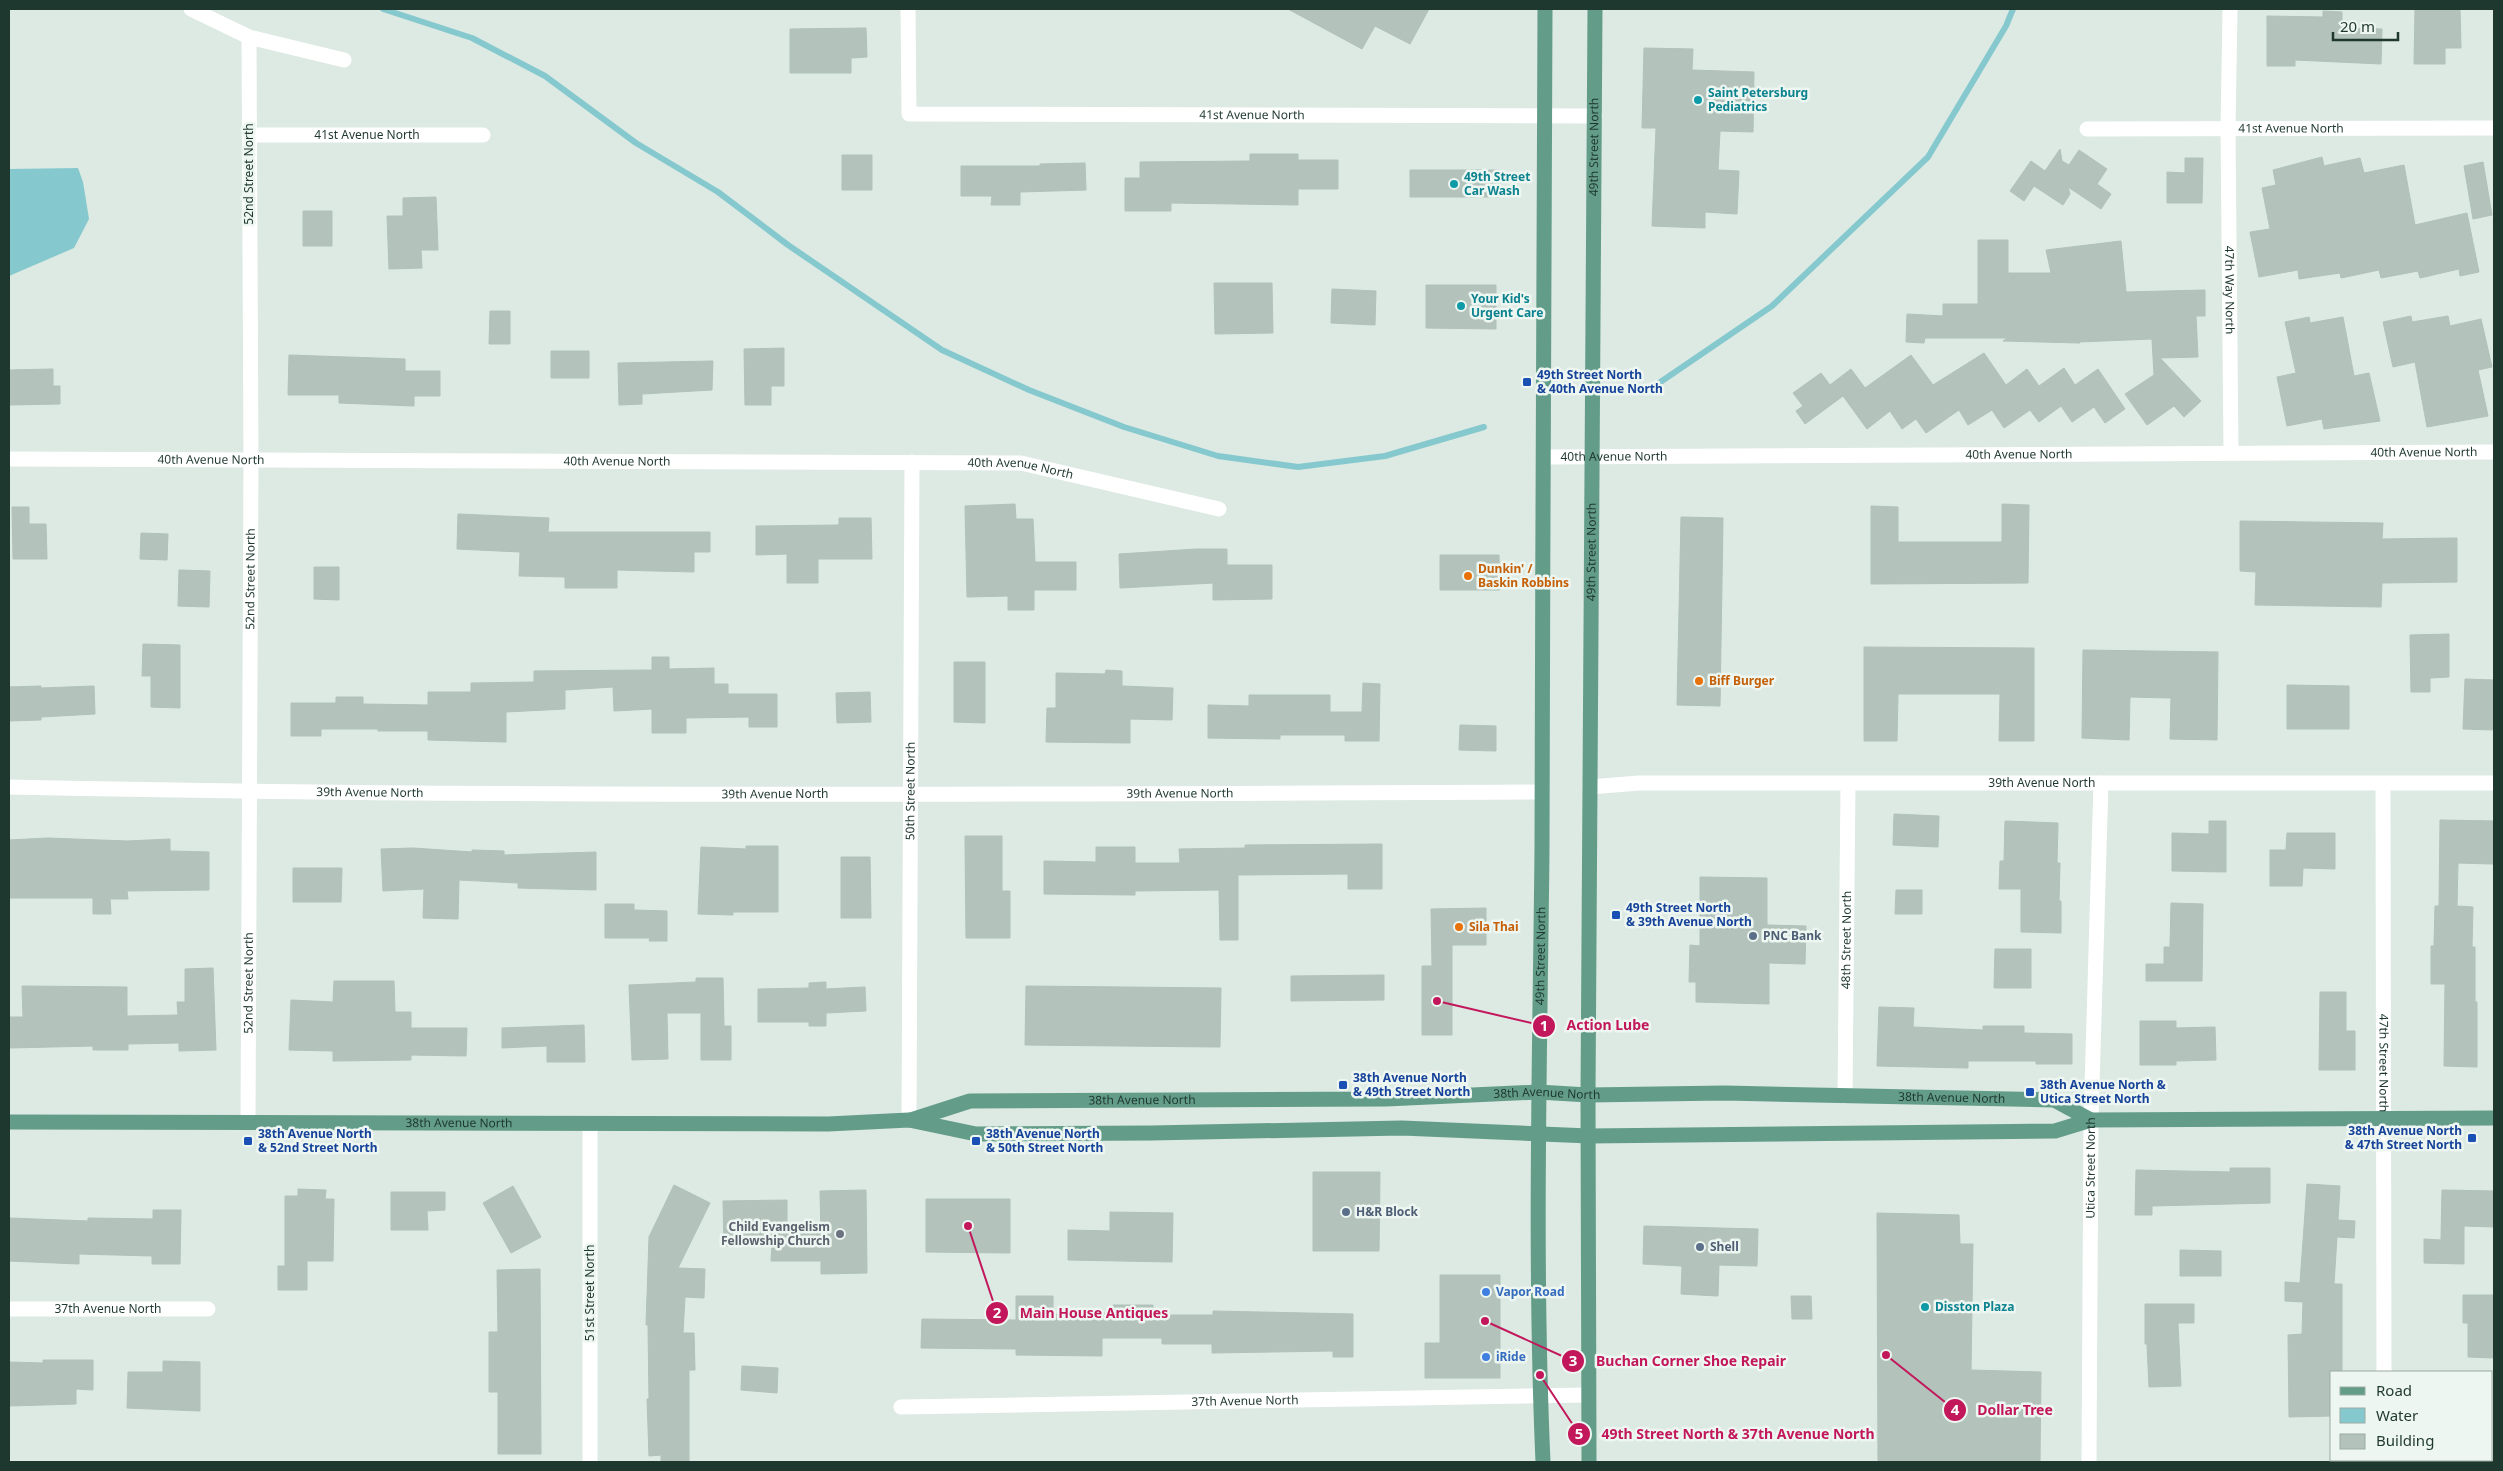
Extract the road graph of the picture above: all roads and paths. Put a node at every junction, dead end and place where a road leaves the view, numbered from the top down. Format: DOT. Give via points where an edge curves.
graph roads {
  1 [pos="191,9"];
  2 [pos="908,9"];
  3 [pos="1545,9"];
  4 [pos="1596,9"];
  5 [pos="2230,9"];
  6 [pos="248,37"];
  7 [pos="344,60"];
  8 [pos="1544,116"];
  9 [pos="1595,116"];
  10 [pos="2494,128"];
  11 [pos="2087,129"];
  12 [pos="2228,129"];
  13 [pos="483,135"];
  14 [pos="249,136"];
  15 [pos="2231,452"];
  16 [pos="2494,452"];
  17 [pos="1544,457"];
  18 [pos="1593,457"];
  19 [pos="9,459"];
  20 [pos="251,461"];
  21 [pos="912,462"];
  22 [pos="1219,510"];
  23 [pos="2101,783"];
  24 [pos="2494,783"];
  25 [pos="1848,784"];
  26 [pos="2383,784"];
  27 [pos="9,787"];
  28 [pos="1590,787"];
  29 [pos="250,792"];
  30 [pos="1542,792"];
  31 [pos="909,795"];
  32 [pos="1538,1092"];
  33 [pos="1588,1095"];
  34 [pos="1845,1096"];
  35 [pos="2384,1118"];
  36 [pos="2494,1118"];
  37 [pos="909,1120"];
  38 [pos="2091,1120"];
  39 [pos="248,1121"];
  40 [pos="9,1122"];
  41 [pos="590,1124"];
  42 [pos="1539,1134"];
  43 [pos="1589,1136"];
  44 [pos="9,1309"];
  45 [pos="208,1309"];
  46 [pos="2384,1371"];
  47 [pos="1587,1395"];
  48 [pos="1540,1396"];
  49 [pos="901,1407"];
  50 [pos="590,1462"];
  51 [pos="1543,1462"];
  52 [pos="1589,1462"];
  53 [pos="2089,1462"];
  1 -- 6 [label="street"];
  2 -- 8 [label="street, 41st Avenue North" via="909,114"];
  3 -- 8 [label="main road, 49th Street North"];
  4 -- 9 [label="main road, 49th Street North"];
  5 -- 12 [label="street, 47th Way North"];
  6 -- 7 [label="street"];
  6 -- 14 [label="street, 52nd Street North"];
  8 -- 9 [label="street, 41st Avenue North"];
  8 -- 17 [label="main road, 49th Street North"];
  9 -- 18 [label="main road, 49th Street North"];
  10 -- 12 [label="street, 41st Avenue North"];
  11 -- 12 [label="street, 41st Avenue North"];
  12 -- 15 [label="street, 47th Way North"];
  13 -- 14 [label="street, 41st Avenue North"];
  14 -- 20 [label="street, 52nd Street North"];
  15 -- 16 [label="street, 40th Avenue North"];
  15 -- 18 [label="street, 40th Avenue North"];
  17 -- 18 [label="street, 40th Avenue North"];
  17 -- 30 [label="main road, 49th Street North"];
  18 -- 28 [label="main road, 49th Street North"];
  19 -- 20 [label="street, 40th Avenue North"];
  20 -- 21 [label="street, 40th Avenue North"];
  20 -- 29 [label="street, 52nd Street North"];
  21 -- 22 [label="street, 40th Avenue North" via="1021,463"];
  21 -- 31 [label="street, 50th Street North"];
  23 -- 25 [label="street, 39th Avenue North"];
  23 -- 26 [label="street, 39th Avenue North"];
  23 -- 38 [label="street, Utica Street North"];
  24 -- 26 [label="street, 39th Avenue North"];
  25 -- 28 [label="street, 39th Avenue North" via="1639,783"];
  25 -- 34 [label="street, 48th Street North"];
  26 -- 35 [label="street, 47th Street North"];
  27 -- 29 [label="street, 39th Avenue North"];
  28 -- 33 [label="main road, 49th Street North"];
  29 -- 31 [label="street, 39th Avenue North"];
  29 -- 39 [label="street, 52nd Street North"];
  30 -- 31 [label="street, 39th Avenue North"];
  30 -- 32 [label="main road, 49th Street North"];
  31 -- 37 [label="street, 50th Street North"];
  32 -- 33 [label="main road, 38th Avenue North"];
  32 -- 37 [label="main road, 38th Avenue North" via="1386,1098 970,1102"];
  32 -- 42 [label="main road, 49th Street North"];
  33 -- 34 [label="main road, 38th Avenue North"];
  33 -- 43 [label="main road, 49th Street North"];
  34 -- 38 [label="main road, 38th Avenue North" via="2054,1100"];
  35 -- 36 [label="main road, 38th Avenue North"];
  35 -- 38 [label="main road, 38th Avenue North"];
  35 -- 46 [label="street, 47th Street North"];
  37 -- 41 [label="main road, 38th Avenue North" via="828,1124"];
  37 -- 42 [label="main road, 38th Avenue North" via="976,1134 1402,1128"];
  38 -- 43 [label="main road, 38th Avenue North" via="2056,1131"];
  38 -- 53 [label="street, Utica Street North"];
  39 -- 40 [label="main road, 38th Avenue North"];
  39 -- 41 [label="main road, 38th Avenue North"];
  41 -- 50 [label="street, 51st Street North"];
  42 -- 43 [label="main road, 38th Avenue North"];
  42 -- 48 [label="main road"];
  43 -- 47 [label="main road"];
  44 -- 45 [label="street, 37th Avenue North"];
  47 -- 48 [label="street, 37th Avenue North"];
  47 -- 52 [label="main road"];
  48 -- 49 [label="street, 37th Avenue North"];
  48 -- 51 [label="main road"];
}
